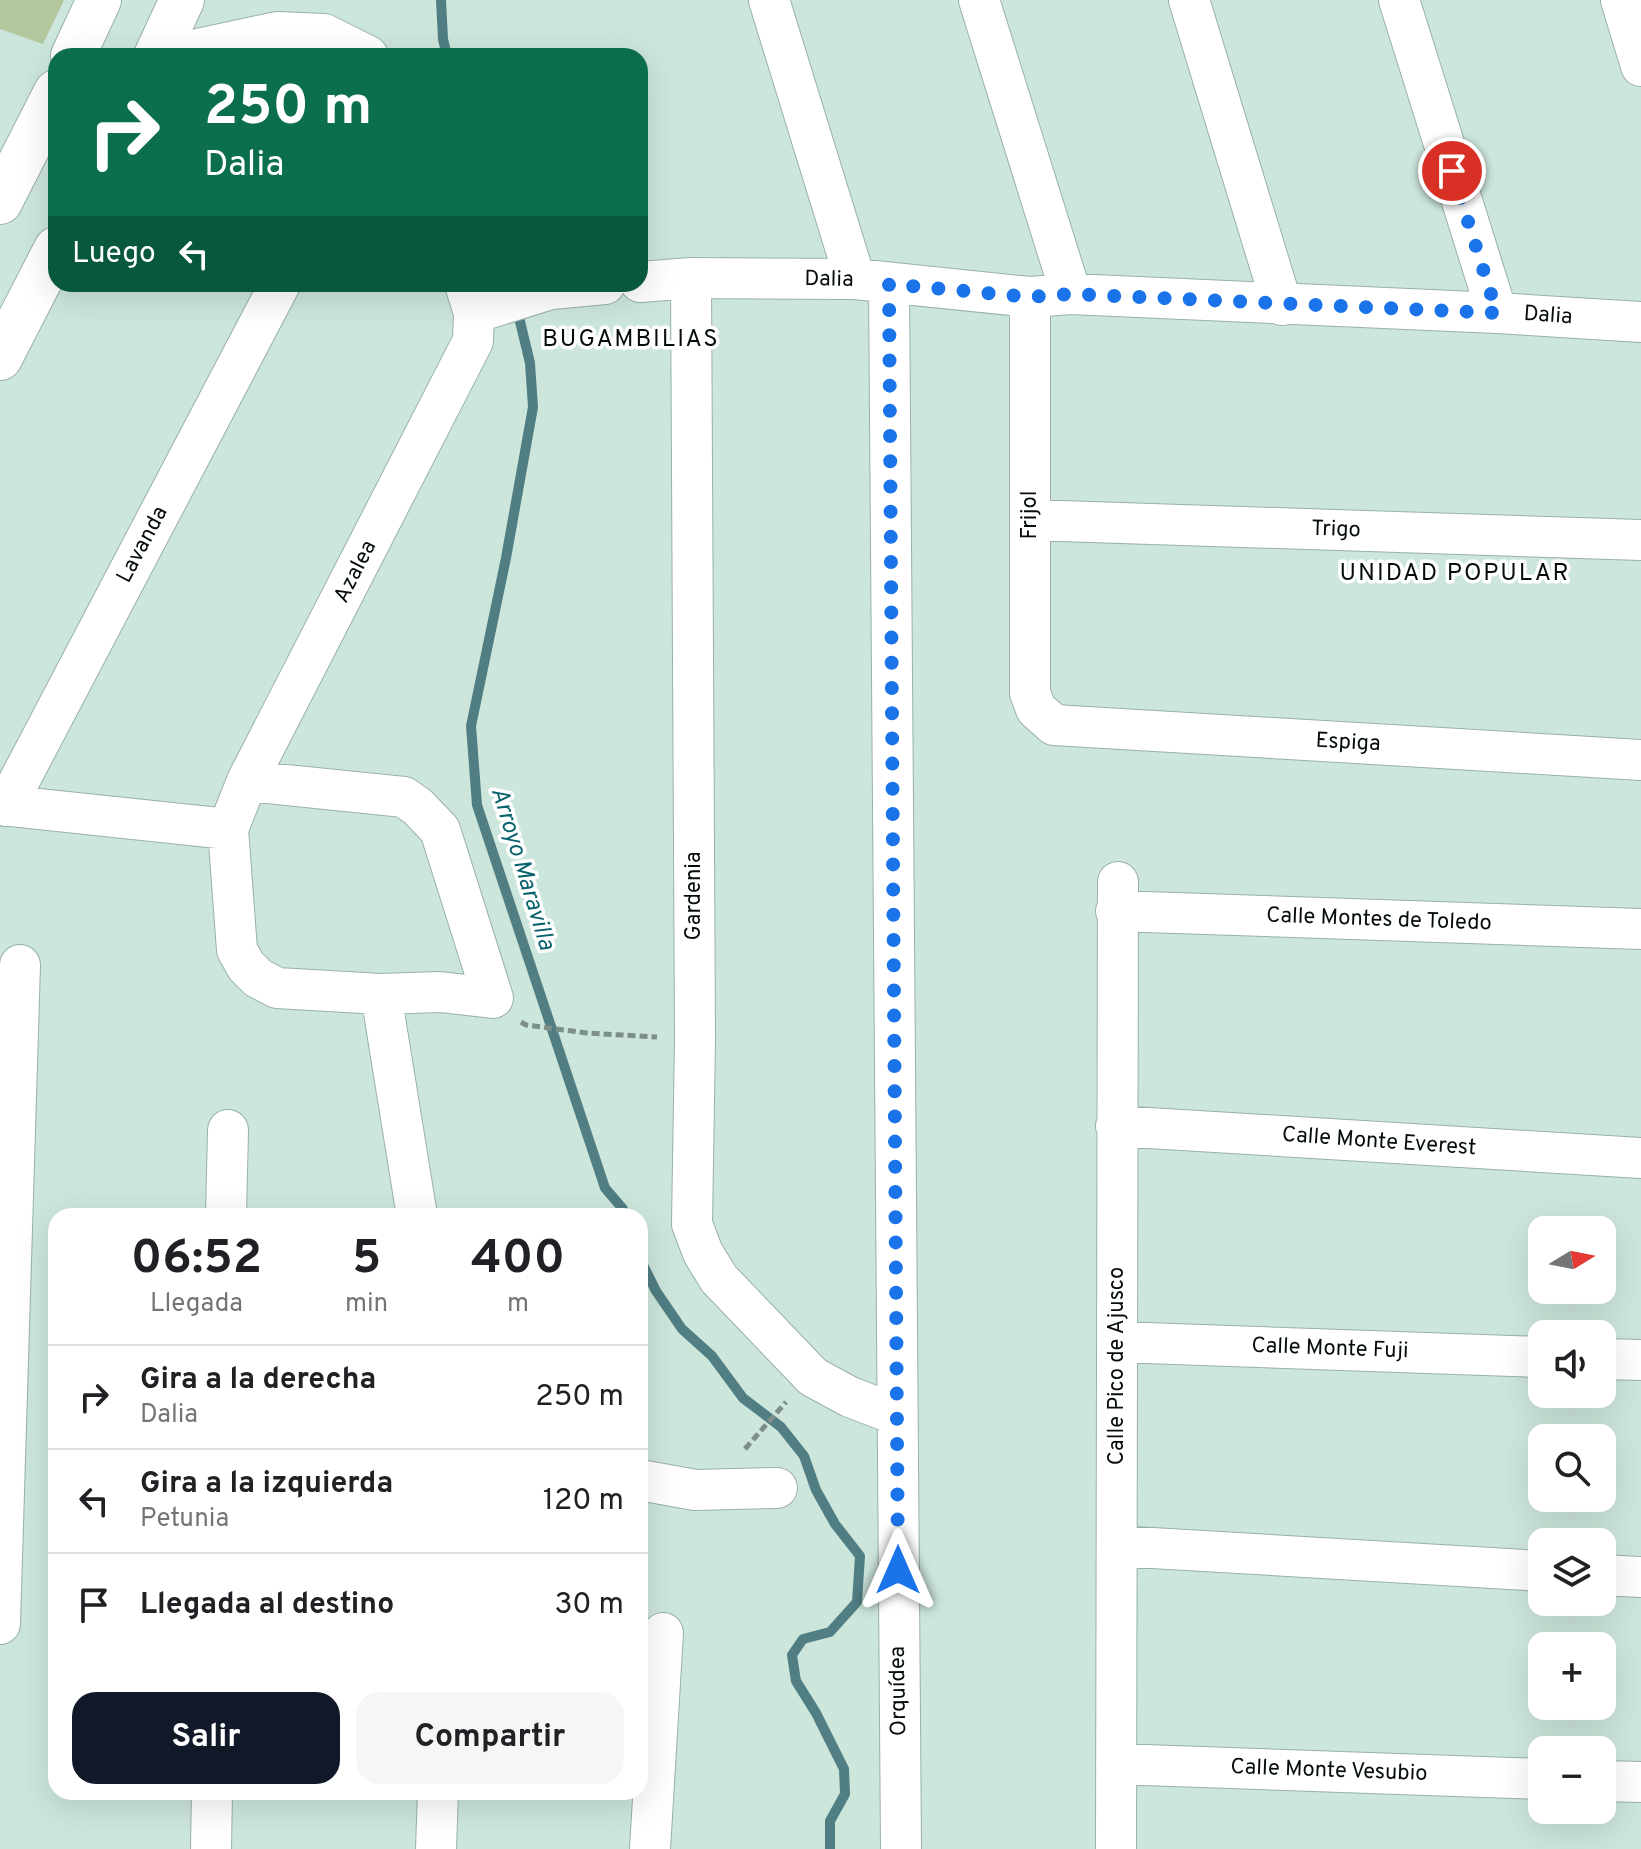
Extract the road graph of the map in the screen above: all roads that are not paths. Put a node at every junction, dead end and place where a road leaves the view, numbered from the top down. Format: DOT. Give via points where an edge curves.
graph roads {
  1 [pos="99,0"];
  2 [pos="182,0"];
  3 [pos="769,0"];
  4 [pos="979,0"];
  5 [pos="1189,0"];
  6 [pos="1399,0"];
  7 [pos="1621,0"];
  8 [pos="77,48"];
  9 [pos="160,48"];
  10 [pos="202,48"];
  11 [pos="352,48"];
  12 [pos="1641,66"];
  13 [pos="48,108"];
  14 [pos="0,202"];
  15 [pos="48,265"];
  16 [pos="691,278"];
  17 [pos="648,281"];
  18 [pos="872,282"];
  19 [pos="276,292"];
  20 [pos="534,292"];
  21 [pos="1071,294"];
  22 [pos="1030,297"];
  23 [pos="477,302"];
  24 [pos="1282,305"];
  25 [pos="1497,313"];
  26 [pos="1641,322"];
  27 [pos="0,358"];
  28 [pos="1030,520"];
  29 [pos="1641,540"];
  30 [pos="1054,725"];
  31 [pos="1641,760"];
  32 [pos="247,781"];
  33 [pos="3,806"];
  34 [pos="228,829"];
  35 [pos="1117,897"];
  36 [pos="1641,929"];
  37 [pos="20,965"];
  38 [pos="381,994"];
  39 [pos="1116,1126"];
  40 [pos="228,1130"];
  41 [pos="1641,1158"];
  42 [pos="226,1208"];
  43 [pos="416,1208"];
  44 [pos="1117,1342"];
  45 [pos="1528,1357"];
  46 [pos="1616,1359"];
  47 [pos="1641,1360"];
  48 [pos="897,1415"];
  49 [pos="648,1481"];
  50 [pos="777,1488"];
  51 [pos="1118,1546"];
  52 [pos="1528,1570"];
  53 [pos="1616,1576"];
  54 [pos="1641,1577"];
  55 [pos="0,1624"];
  56 [pos="663,1633"];
  57 [pos="1116,1764"];
  58 [pos="1528,1779"];
  59 [pos="1616,1781"];
  60 [pos="1641,1782"];
  61 [pos="212,1800"];
  62 [pos="438,1800"];
  63 [pos="211,1849"];
  64 [pos="436,1849"];
  65 [pos="650,1849"];
  66 [pos="901,1849"];
  67 [pos="1116,1849"];
  1 -- 8 [label="main road"];
  2 -- 9 [label="main road"];
  3 -- 18 [label="street, Orquídea"];
  4 -- 21 [label="street"];
  5 -- 24 [label="street"];
  6 -- 25 [label="street"];
  7 -- 12 [label="street"];
  10 -- 11 [label="street" via="277,32 324,34"];
  13 -- 14 [label="main road"];
  15 -- 27 [label="main road"];
  16 -- 17 [label="street, Dalia"];
  16 -- 18 [label="street, Dalia"];
  16 -- 48 [label="street, Gardenia" via="692,1224 719,1279 813,1377"];
  18 -- 22 [label="street, Dalia"];
  18 -- 48 [label="street, Orquídea"];
  19 -- 33 [label="street, Lavanda"];
  20 -- 23 [label="street"];
  21 -- 22 [label="street, Dalia"];
  21 -- 24 [label="street, Dalia"];
  22 -- 28 [label="street, Frijol"];
  23 -- 32 [label="street, Azalea" via="473,341 463,364"];
  24 -- 25 [label="street, Dalia"];
  25 -- 26 [label="street, Dalia"];
  28 -- 29 [label="street, Trigo"];
  28 -- 30 [label="street, Frijol" via="1030,693 1036,709"];
  30 -- 31 [label="street, Espiga"];
  32 -- 34 [label="street, Azalea"];
  32 -- 38 [label="street" via="404,797 440,830 493,998 440,992"];
  33 -- 34 [label="street"];
  34 -- 38 [label="street" via="237,950 246,966 277,988"];
  35 -- 36 [label="street, Calle Montes de Toledo"];
  35 -- 39 [label="street, Calle Pico de Ajusco"];
  37 -- 55 [label="street"];
  38 -- 43 [label="street"];
  39 -- 41 [label="street, Calle Monte Everest"];
  39 -- 44 [label="street, Calle Pico de Ajusco"];
  40 -- 42 [label="street"];
  44 -- 45 [label="street, Calle Monte Fuji"];
  44 -- 51 [label="street, Calle Pico de Ajusco"];
  46 -- 47 [label="street"];
  48 -- 66 [label="street, Orquídea"];
  49 -- 50 [label="street" via="695,1490"];
  51 -- 52 [label="street"];
  51 -- 57 [label="street, Calle Pico de Ajusco"];
  53 -- 54 [label="street"];
  56 -- 65 [label="street"];
  57 -- 58 [label="street, Calle Monte Vesubio"];
  57 -- 67 [label="street, Calle Pico de Ajusco"];
  59 -- 60 [label="street"];
  61 -- 63 [label="street"];
  62 -- 64 [label="street"];
}
